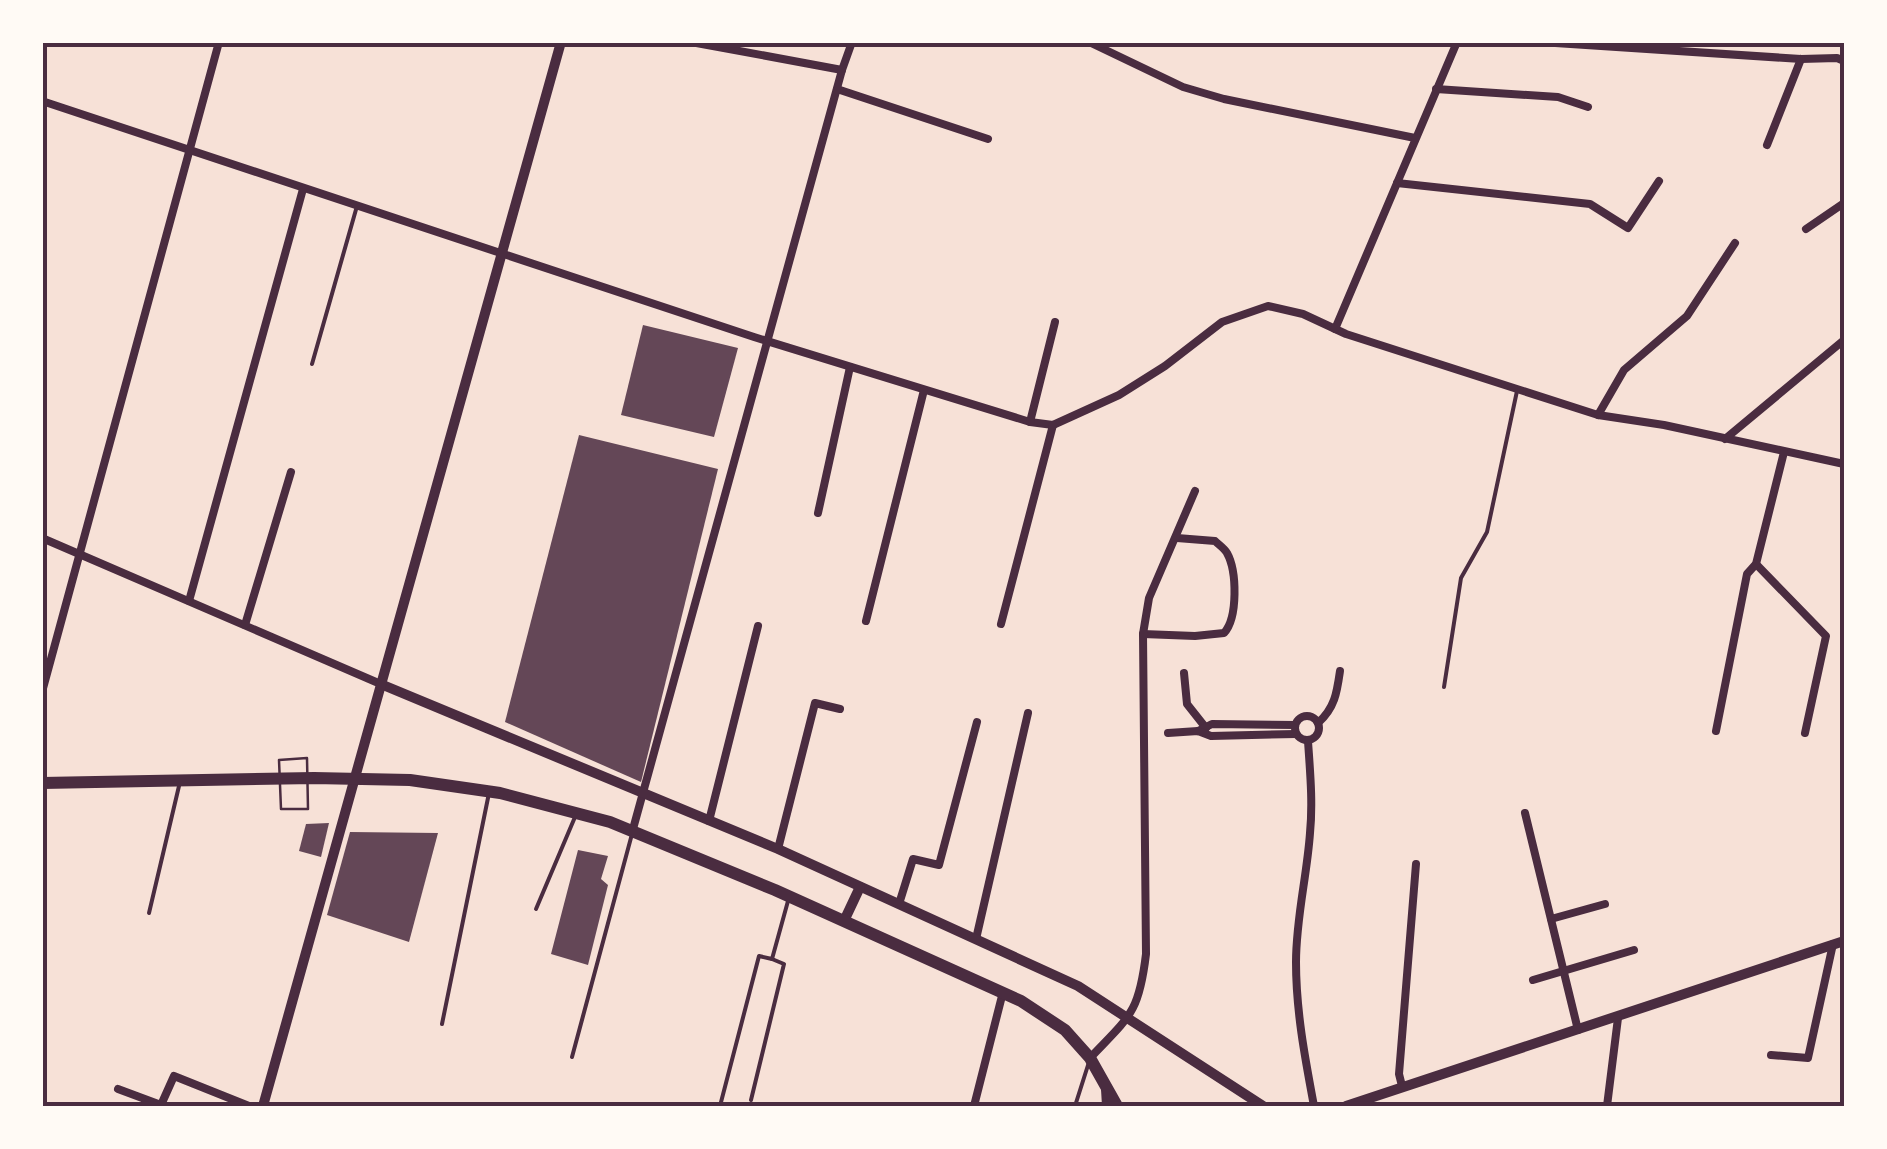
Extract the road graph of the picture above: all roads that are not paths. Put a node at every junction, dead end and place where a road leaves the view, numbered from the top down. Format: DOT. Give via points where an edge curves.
graph roads {
  1 [pos="219,42"];
  2 [pos="561,42"];
  3 [pos="691,42"];
  4 [pos="852,42"];
  5 [pos="1088,42"];
  6 [pos="1457,42"];
  7 [pos="1540,42"];
  8 [pos="1615,45"];
  9 [pos="1673,46"];
  10 [pos="1844,49"];
  11 [pos="1801,59"];
  12 [pos="1841,59"];
  13 [pos="842,70"];
  14 [pos="836,89"];
  15 [pos="1436,89"];
  16 [pos="42,102"];
  17 [pos="1588,107"];
  18 [pos="1415,138"];
  19 [pos="988,139"];
  20 [pos="1766,146"];
  21 [pos="188,150"];
  22 [pos="1659,182"];
  23 [pos="1397,183"];
  24 [pos="303,188"];
  25 [pos="1844,203"];
  26 [pos="357,206"];
  27 [pos="1806,228"];
  28 [pos="1736,243"];
  29 [pos="500,254"];
  30 [pos="1055,322"];
  31 [pos="1334,329"];
  32 [pos="1844,340"];
  33 [pos="767,341"];
  34 [pos="312,364"];
  35 [pos="850,367"];
  36 [pos="924,390"];
  37 [pos="1518,391"];
  38 [pos="1598,415"];
  39 [pos="1030,422"];
  40 [pos="1053,424"];
  41 [pos="1725,438"];
  42 [pos="1784,452"];
  43 [pos="1844,464"];
  44 [pos="290,472"];
  45 [pos="1195,491"];
  46 [pos="818,513"];
  47 [pos="42,538"];
  48 [pos="1177,538"];
  49 [pos="81,554"];
  50 [pos="1756,564"];
  51 [pos="189,601"];
  52 [pos="866,621"];
  53 [pos="1001,624"];
  54 [pos="245,625"];
  55 [pos="758,626"];
  56 [pos="1143,634"];
  57 [pos="1340,671"];
  58 [pos="1184,672"];
  59 [pos="383,685"];
  60 [pos="1444,686"];
  61 [pos="42,692"];
  62 [pos="840,709"];
  63 [pos="1028,714"];
  64 [pos="977,722"];
  65 [pos="1318,723"];
  66 [pos="1202,729"];
  67 [pos="1296,729"];
  68 [pos="1716,731"];
  69 [pos="1168,733"];
  70 [pos="1806,733"];
  71 [pos="1308,740"];
  72 [pos="355,778"];
  73 [pos="180,781"];
  74 [pos="42,784"];
  75 [pos="489,790"];
  76 [pos="645,794"];
  77 [pos="577,812"];
  78 [pos="1525,813"];
  79 [pos="709,821"];
  80 [pos="633,830"];
  81 [pos="778,848"];
  82 [pos="1416,864"];
  83 [pos="860,886"];
  84 [pos="789,896"];
  85 [pos="899,904"];
  86 [pos="1605,904"];
  87 [pos="536,909"];
  88 [pos="149,913"];
  89 [pos="1551,919"];
  90 [pos="844,921"];
  91 [pos="976,939"];
  92 [pos="1839,943"];
  93 [pos="1634,950"];
  94 [pos="772,959"];
  95 [pos="1564,972"];
  96 [pos="1533,980"];
  97 [pos="1003,992"];
  98 [pos="1130,1017"];
  99 [pos="1618,1018"];
  100 [pos="442,1024"];
  101 [pos="1578,1030"];
  102 [pos="1771,1055"];
  103 [pos="572,1057"];
  104 [pos="1090,1058"];
  105 [pos="1104,1080"];
  106 [pos="1402,1086"];
  107 [pos="118,1089"];
  108 [pos="751,1100"];
  109 [pos="249,1106"];
  110 [pos="263,1106"];
  111 [pos="720,1106"];
  112 [pos="974,1106"];
  113 [pos="1075,1106"];
  114 [pos="1106,1106"];
  115 [pos="1117,1106"];
  116 [pos="1263,1106"];
  117 [pos="1314,1106"];
  118 [pos="1346,1106"];
  119 [pos="1607,1106"];
  1 -- 21 [label="street"];
  2 -- 29 [label="street"];
  3 -- 13 [label="street"];
  4 -- 13 [label="street"];
  5 -- 18 [label="street" via="1224,99"];
  6 -- 15 [label="street"];
  7 -- 8 [label="street"];
  8 -- 9 [label="street"];
  9 -- 11 [label="street"];
  10 -- 12 [label="street"];
  11 -- 12 [label="street"];
  11 -- 20 [label="street"];
  13 -- 14 [label="street"];
  14 -- 19 [label="street"];
  14 -- 33 [label="street"];
  15 -- 17 [label="street" via="1558,97"];
  15 -- 18 [label="street"];
  16 -- 21 [label="street"];
  18 -- 23 [label="street"];
  21 -- 24 [label="street"];
  21 -- 49 [label="street"];
  22 -- 23 [label="street" via="1628,228 1590,204"];
  23 -- 31 [label="street"];
  24 -- 26 [label="street"];
  24 -- 51 [label="street"];
  25 -- 27 [label="street"];
  26 -- 29 [label="street"];
  26 -- 34 [label="lane"];
  28 -- 38 [label="street" via="1687,316 1624,370"];
  29 -- 33 [label="street"];
  29 -- 59 [label="street"];
  30 -- 39 [label="street"];
  31 -- 37 [label="street"];
  31 -- 40 [label="street" via="1268,306 1249,312 1222,322 1119,395"];
  32 -- 41 [label="street"];
  33 -- 35 [label="street"];
  33 -- 76 [label="street"];
  35 -- 36 [label="street"];
  35 -- 46 [label="street"];
  36 -- 39 [label="street"];
  36 -- 52 [label="street"];
  37 -- 38 [label="street"];
  37 -- 60 [label="lane" via="1487,532 1461,578"];
  38 -- 41 [label="street"];
  39 -- 40 [label="street"];
  40 -- 53 [label="street"];
  41 -- 42 [label="street"];
  42 -- 43 [label="street"];
  42 -- 50 [label="street"];
  44 -- 54 [label="street"];
  45 -- 48 [label="street"];
  47 -- 49 [label="street"];
  48 -- 56 [label="street" via="1149,598"];
  48 -- 56 [label="street" via="1214,541 1228,554 1232,624 1224,633"];
  49 -- 51 [label="street"];
  49 -- 61 [label="street"];
  50 -- 68 [label="street" via="1747,574"];
  50 -- 70 [label="street" via="1826,636"];
  51 -- 54 [label="street"];
  54 -- 59 [label="street"];
  55 -- 79 [label="street"];
  56 -- 98 [label="street" via="1146,954"];
  57 -- 65 [label="street" via="1335,701"];
  58 -- 66 [label="street" via="1187,704"];
  59 -- 72 [label="street"];
  59 -- 76 [label="street"];
  62 -- 81 [label="street" via="815,704"];
  63 -- 91 [label="street"];
  64 -- 85 [label="street" via="940,865 913,859"];
  65 -- 67 [label="street" via="1306,716"];
  65 -- 71 [label="street"];
  66 -- 67 [label="street"];
  66 -- 67 [label="street" via="1212,736"];
  66 -- 69 [label="street"];
  67 -- 71 [label="street"];
  71 -- 117 [label="street" via="1312,800 1296,964"];
  72 -- 73 [label="main road"];
  72 -- 75 [label="main road"];
  72 -- 110 [label="street"];
  73 -- 74 [label="main road"];
  73 -- 88 [label="lane"];
  75 -- 77 [label="main road"];
  75 -- 100 [label="lane"];
  76 -- 79 [label="street"];
  76 -- 80 [label="street"];
  77 -- 80 [label="main road"];
  77 -- 87 [label="lane"];
  78 -- 89 [label="street"];
  79 -- 81 [label="street"];
  80 -- 84 [label="main road"];
  80 -- 103 [label="lane"];
  81 -- 83 [label="street"];
  82 -- 106 [label="street"];
  83 -- 85 [label="street"];
  83 -- 90 [label="street"];
  84 -- 90 [label="main road"];
  84 -- 94 [label="lane"];
  85 -- 91 [label="street"];
  86 -- 89 [label="street"];
  89 -- 95 [label="street"];
  90 -- 97 [label="main road"];
  91 -- 98 [label="street"];
  92 -- 99 [label="street"];
  92 -- 102 [label="street" via="1808,1058"];
  93 -- 95 [label="street"];
  94 -- 108 [label="lane" via="784,964"];
  94 -- 111 [label="lane" via="758,956"];
  95 -- 96 [label="street"];
  95 -- 101 [label="street"];
  97 -- 104 [label="main road" via="1065,1030"];
  97 -- 112 [label="street"];
  98 -- 104 [label="street"];
  98 -- 116 [label="street"];
  99 -- 101 [label="street"];
  99 -- 119 [label="street"];
  101 -- 106 [label="street"];
  104 -- 105 [label="main road"];
  104 -- 113 [label="lane"];
  105 -- 114 [label="street"];
  105 -- 115 [label="main road"];
  106 -- 118 [label="street"];
  107 -- 109 [label="street" via="161,1106 174,1076"];
}
